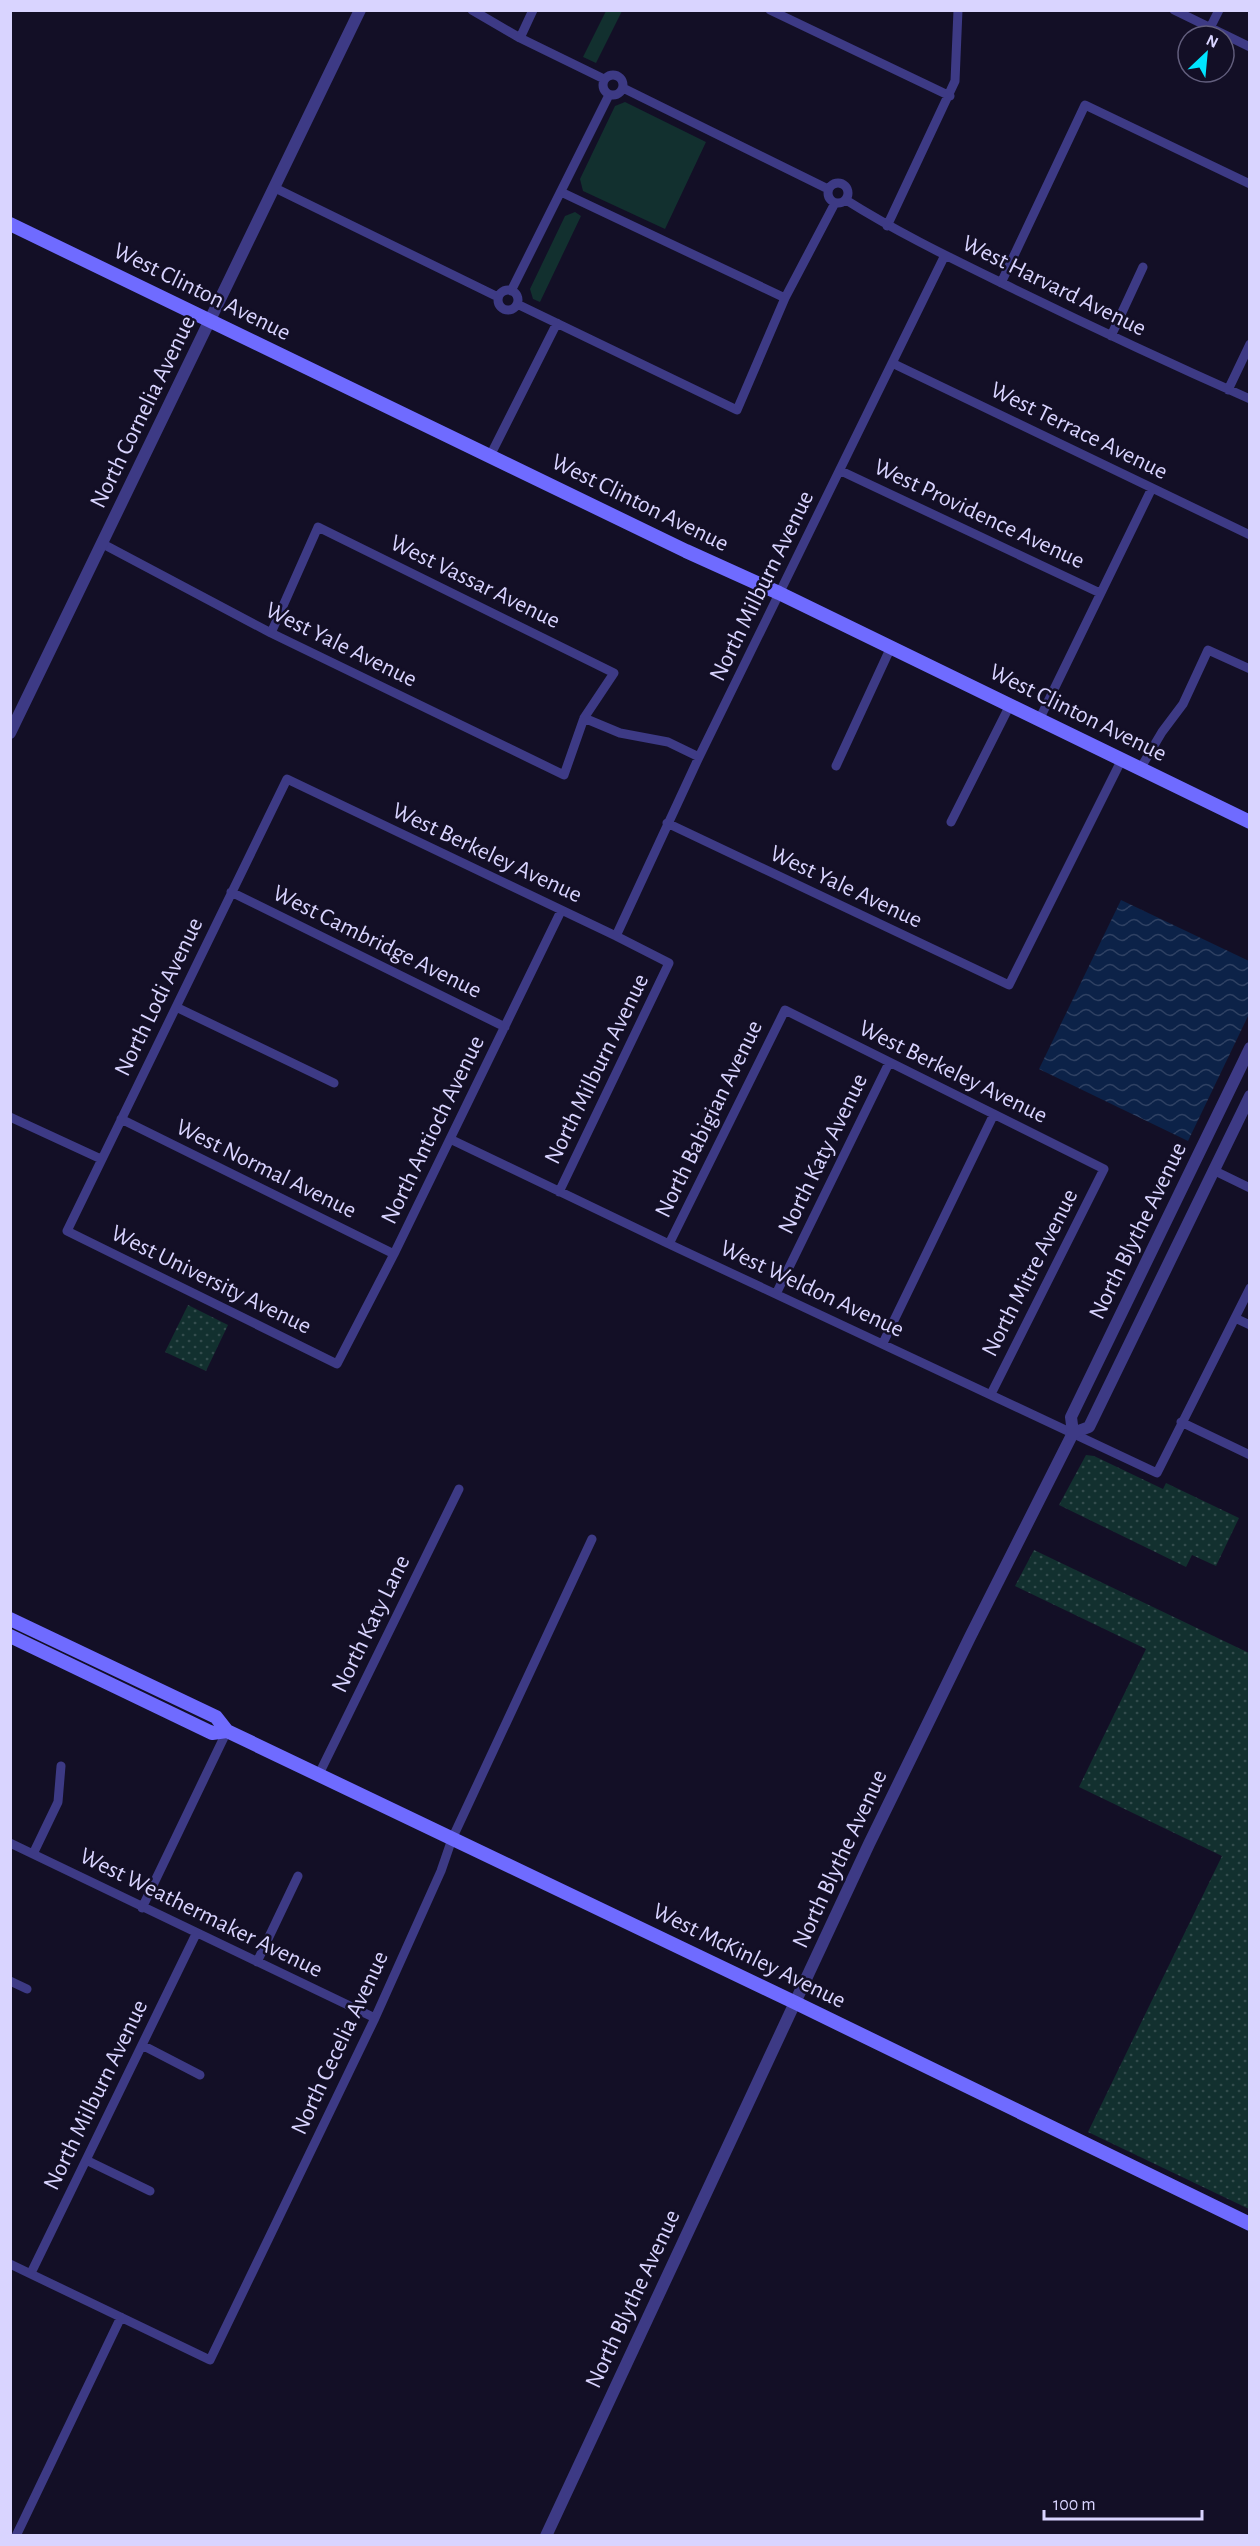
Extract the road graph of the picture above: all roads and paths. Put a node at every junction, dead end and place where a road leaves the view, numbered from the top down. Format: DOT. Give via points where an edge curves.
graph roads {
  1 [pos="360,10"];
  2 [pos="472,10"];
  3 [pos="534,10"];
  4 [pos="770,10"];
  5 [pos="958,10"];
  6 [pos="1174,10"];
  7 [pos="1219,10"];
  8 [pos="1202,24"];
  9 [pos="1212,24"];
  10 [pos="520,38"];
  11 [pos="1236,40"];
  12 [pos="1250,47"];
  13 [pos="604,79"];
  14 [pos="622,88"];
  15 [pos="609,95"];
  16 [pos="950,96"];
  17 [pos="1250,184"];
  18 [pos="275,188"];
  19 [pos="828,189"];
  20 [pos="561,192"];
  21 [pos="846,200"];
  22 [pos="835,203"];
  23 [pos="10,224"];
  24 [pos="887,226"];
  25 [pos="945,255"];
  26 [pos="1143,267"];
  27 [pos="1001,283"];
  28 [pos="511,291"];
  29 [pos="498,297"];
  30 [pos="785,298"];
  31 [pos="517,304"];
  32 [pos="211,320"];
  33 [pos="556,322"];
  34 [pos="1111,336"];
  35 [pos="1250,344"];
  36 [pos="892,363"];
  37 [pos="1228,390"];
  38 [pos="1250,399"];
  39 [pos="490,456"];
  40 [pos="841,471"];
  41 [pos="1152,488"];
  42 [pos="1250,535"];
  43 [pos="103,544"];
  44 [pos="779,593"];
  45 [pos="1100,593"];
  46 [pos="271,633"];
  47 [pos="891,647"];
  48 [pos="1250,669"];
  49 [pos="1010,705"];
  50 [pos="584,718"];
  51 [pos="1040,718"];
  52 [pos="10,733"];
  53 [pos="699,757"];
  54 [pos="1121,761"];
  55 [pos="836,765"];
  56 [pos="1140,769"];
  57 [pos="287,779"];
  58 [pos="951,822"];
  59 [pos="1250,822"];
  60 [pos="667,824"];
  61 [pos="231,892"];
  62 [pos="561,911"];
  63 [pos="616,936"];
  64 [pos="669,963"];
  65 [pos="176,1008"];
  66 [pos="785,1010"];
  67 [pos="505,1027"];
  68 [pos="1250,1048"];
  69 [pos="889,1063"];
  70 [pos="334,1083"];
  71 [pos="1250,1096"];
  72 [pos="994,1114"];
  73 [pos="10,1117"];
  74 [pos="121,1119"];
  75 [pos="450,1139"];
  76 [pos="101,1158"];
  77 [pos="1104,1169"];
  78 [pos="1213,1170"];
  79 [pos="1250,1188"];
  80 [pos="559,1192"];
  81 [pos="67,1231"];
  82 [pos="669,1244"];
  83 [pos="394,1254"];
  84 [pos="1250,1288"];
  85 [pos="776,1294"];
  86 [pos="1235,1318"];
  87 [pos="1250,1325"];
  88 [pos="883,1342"];
  89 [pos="337,1364"];
  90 [pos="992,1394"];
  91 [pos="1181,1422"];
  92 [pos="1073,1433"];
  93 [pos="1250,1455"];
  94 [pos="459,1489"];
  95 [pos="592,1539"];
  96 [pos="10,1619"];
  97 [pos="10,1636"];
  98 [pos="227,1731"];
  99 [pos="60,1766"];
  100 [pos="318,1776"];
  101 [pos="452,1839"];
  102 [pos="10,1843"];
  103 [pos="33,1854"];
  104 [pos="298,1876"];
  105 [pos="142,1908"];
  106 [pos="196,1934"];
  107 [pos="257,1962"];
  108 [pos="10,1981"];
  109 [pos="27,1989"];
  110 [pos="796,2002"];
  111 [pos="375,2018"];
  112 [pos="142,2045"];
  113 [pos="200,2074"];
  114 [pos="86,2160"];
  115 [pos="150,2191"];
  116 [pos="1250,2224"];
  117 [pos="10,2264"];
  118 [pos="31,2273"];
  119 [pos="121,2317"];
  120 [pos="16,2535"];
  121 [pos="546,2535"];
  1 -- 18 [label="street, North Cornelia Avenue"];
  2 -- 10 [label="street"];
  3 -- 10 [label="street"];
  4 -- 16 [label="street"];
  5 -- 16 [label="street" via="957,65"];
  6 -- 8 [label="street"];
  7 -- 9 [label="street"];
  10 -- 13 [label="street"];
  11 -- 12 [label="street"];
  13 -- 14 [label="street" via="619,76"];
  13 -- 15 [label="street" via="603,88"];
  14 -- 15 [label="street" via="616,95"];
  14 -- 19 [label="street"];
  15 -- 20 [label="street"];
  16 -- 24 [label="street"];
  17 -- 27 [label="street" via="1085,105"];
  18 -- 29 [label="street"];
  18 -- 32 [label="street, North Cornelia Avenue"];
  19 -- 21 [label="street" via="833,184 843,185 848,190"];
  19 -- 22 [label="street" via="828,197"];
  20 -- 28 [label="street"];
  20 -- 30 [label="street"];
  21 -- 22 [label="street"];
  21 -- 24 [label="street, West Harvard Avenue"];
  22 -- 30 [label="street"];
  23 -- 32 [label="main road, West Clinton Avenue"];
  24 -- 25 [label="street, West Harvard Avenue"];
  25 -- 27 [label="street, West Harvard Avenue"];
  25 -- 36 [label="street, North Milburn Avenue"];
  26 -- 34 [label="street"];
  27 -- 34 [label="street, West Harvard Avenue"];
  28 -- 29 [label="street" via="505,290"];
  28 -- 31 [label="street" via="518,297"];
  29 -- 31 [label="street" via="500,307 506,310"];
  30 -- 33 [label="street" via="737,410"];
  31 -- 33 [label="street"];
  32 -- 39 [label="main road, West Clinton Avenue"];
  32 -- 43 [label="street, North Cornelia Avenue"];
  33 -- 39 [label="street"];
  34 -- 37 [label="street, West Harvard Avenue"];
  35 -- 37 [label="street"];
  36 -- 40 [label="street, North Milburn Avenue"];
  36 -- 41 [label="street, West Terrace Avenue"];
  37 -- 38 [label="street, West Harvard Avenue"];
  39 -- 44 [label="main road, West Clinton Avenue"];
  40 -- 44 [label="street, North Milburn Avenue"];
  40 -- 45 [label="street, West Providence Avenue"];
  41 -- 42 [label="street, West Terrace Avenue"];
  41 -- 45 [label="street"];
  43 -- 46 [label="street, West Yale Avenue"];
  43 -- 52 [label="street, North Cornelia Avenue"];
  44 -- 47 [label="main road, West Clinton Avenue"];
  44 -- 53 [label="street, North Milburn Avenue"];
  45 -- 51 [label="street"];
  46 -- 50 [label="street, West Yale Avenue" via="564,775"];
  46 -- 50 [label="street, West Vassar Avenue" via="318,526 614,673"];
  47 -- 49 [label="main road, West Clinton Avenue"];
  47 -- 55 [label="street"];
  48 -- 56 [label="street" via="1208,650 1183,704"];
  49 -- 51 [label="main road, West Clinton Avenue"];
  49 -- 58 [label="street"];
  50 -- 53 [label="street" via="620,733 668,742"];
  51 -- 54 [label="main road, West Clinton Avenue"];
  53 -- 60 [label="street, North Milburn Avenue"];
  54 -- 56 [label="main road, West Clinton Avenue"];
  54 -- 60 [label="street, West Yale Avenue" via="1009,985"];
  56 -- 59 [label="main road, West Clinton Avenue"];
  57 -- 61 [label="street, North Lodi Avenue"];
  57 -- 62 [label="street, West Berkeley Avenue"];
  60 -- 63 [label="street, North Milburn Avenue"];
  61 -- 65 [label="street, North Lodi Avenue"];
  61 -- 67 [label="street, West Cambridge Avenue"];
  62 -- 63 [label="street, West Berkeley Avenue"];
  62 -- 67 [label="street, North Antioch Avenue"];
  63 -- 64 [label="street, West Berkeley Avenue"];
  64 -- 80 [label="street, North Milburn Avenue"];
  65 -- 70 [label="street"];
  65 -- 74 [label="street, North Lodi Avenue"];
  66 -- 69 [label="street, West Berkeley Avenue"];
  66 -- 82 [label="street, North Babigian Avenue"];
  67 -- 75 [label="street, North Antioch Avenue"];
  68 -- 92 [label="street, North Blythe Avenue" via="1071,1417"];
  69 -- 72 [label="street, West Berkeley Avenue"];
  69 -- 85 [label="street, North Katy Avenue"];
  71 -- 78 [label="street, North Blythe Avenue"];
  72 -- 77 [label="street, West Berkeley Avenue"];
  72 -- 88 [label="street"];
  73 -- 76 [label="street"];
  74 -- 76 [label="street, North Lodi Avenue"];
  74 -- 83 [label="street, West Normal Avenue"];
  75 -- 80 [label="street, West Weldon Avenue"];
  75 -- 83 [label="street, North Antioch Avenue"];
  76 -- 81 [label="street, North Lodi Avenue"];
  77 -- 90 [label="street, North Mitre Avenue"];
  78 -- 79 [label="street"];
  78 -- 92 [label="street, North Blythe Avenue" via="1089,1427"];
  80 -- 82 [label="street, West Weldon Avenue"];
  81 -- 89 [label="street, West University Avenue"];
  82 -- 85 [label="street, West Weldon Avenue"];
  83 -- 89 [label="street, North Antioch Avenue"];
  84 -- 86 [label="street"];
  85 -- 88 [label="street, West Weldon Avenue"];
  86 -- 87 [label="street"];
  86 -- 91 [label="street"];
  88 -- 90 [label="street, West Weldon Avenue"];
  90 -- 92 [label="street, West Weldon Avenue"];
  91 -- 92 [label="street, West Weldon Avenue" via="1157,1473"];
  91 -- 93 [label="street"];
  92 -- 110 [label="street, North Blythe Avenue" via="970,1636"];
  94 -- 100 [label="street, North Katy Lane"];
  95 -- 101 [label="street, North Cecelia Avenue"];
  96 -- 98 [label="main road, West McKinley Avenue" via="216,1717"];
  97 -- 98 [label="main road, West McKinley Avenue" via="212,1733"];
  98 -- 100 [label="main road, West McKinley Avenue"];
  98 -- 105 [label="street"];
  99 -- 103 [label="street" via="58,1802"];
  100 -- 101 [label="main road, West McKinley Avenue"];
  101 -- 110 [label="main road, West McKinley Avenue"];
  101 -- 111 [label="street, North Cecelia Avenue"];
  102 -- 103 [label="street, West Weathermaker Avenue"];
  103 -- 105 [label="street, West Weathermaker Avenue"];
  104 -- 107 [label="street"];
  105 -- 106 [label="street, West Weathermaker Avenue"];
  106 -- 107 [label="street, West Weathermaker Avenue"];
  106 -- 112 [label="street, North Milburn Avenue"];
  107 -- 111 [label="street, West Weathermaker Avenue"];
  108 -- 109 [label="street"];
  110 -- 116 [label="main road, West McKinley Avenue"];
  110 -- 121 [label="street, North Blythe Avenue"];
  111 -- 119 [label="street, North Cecelia Avenue" via="210,2361"];
  112 -- 113 [label="street"];
  112 -- 114 [label="street, North Milburn Avenue"];
  114 -- 115 [label="street"];
  114 -- 118 [label="street, North Milburn Avenue"];
  117 -- 118 [label="street, North Cecelia Avenue"];
  118 -- 119 [label="street, North Cecelia Avenue"];
  119 -- 120 [label="street"];
}
